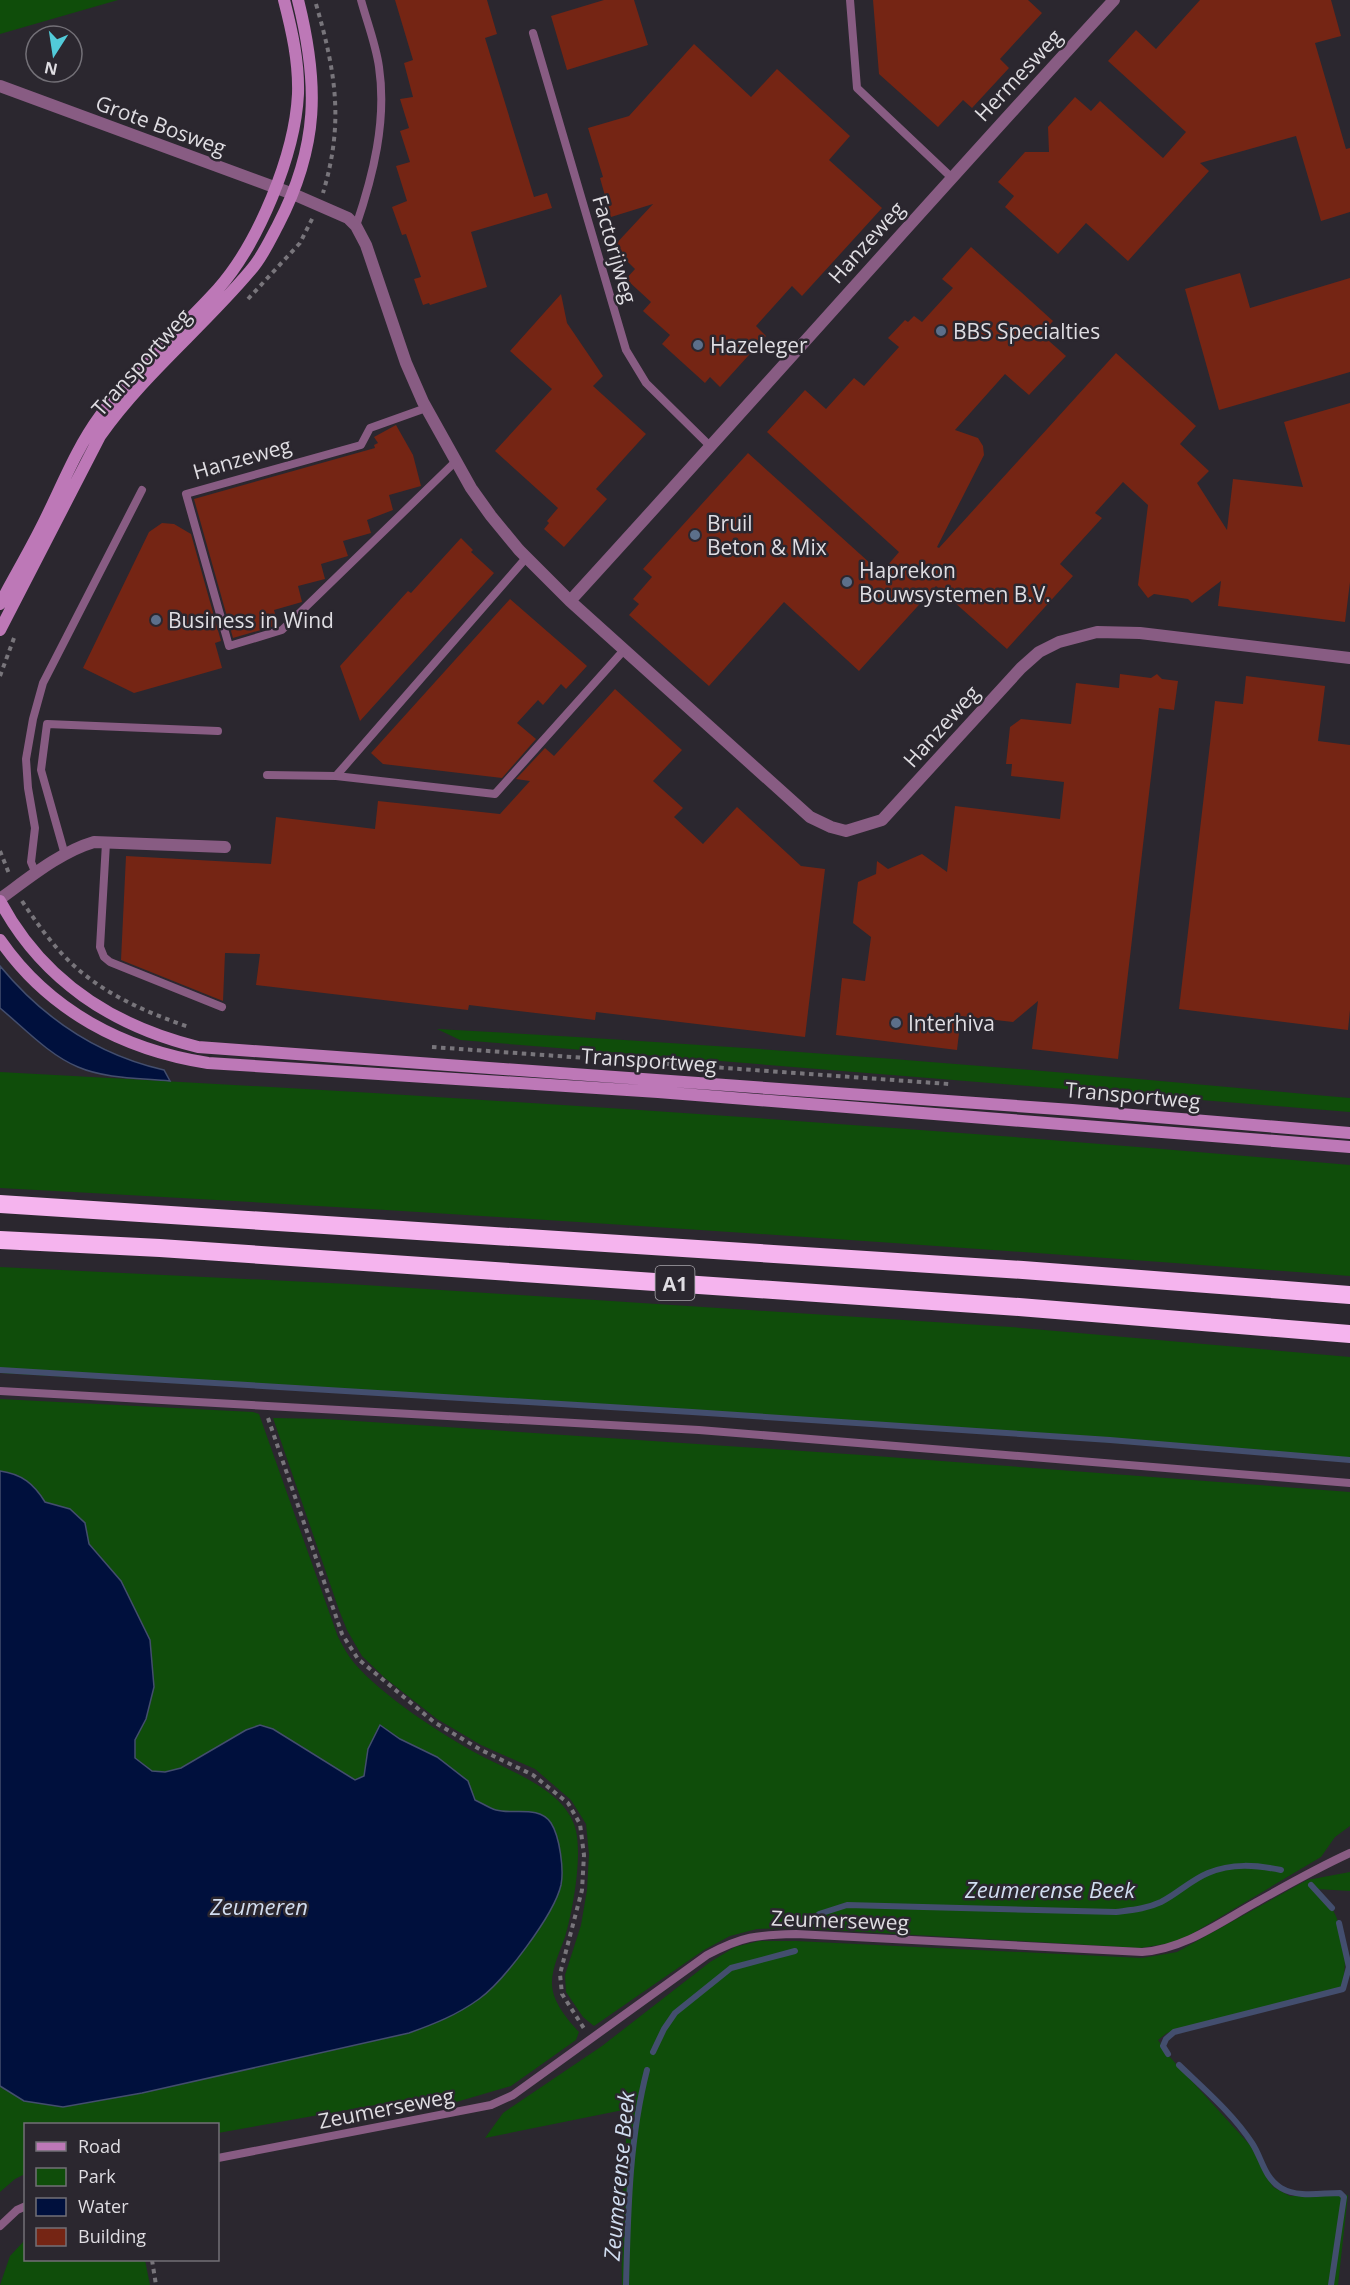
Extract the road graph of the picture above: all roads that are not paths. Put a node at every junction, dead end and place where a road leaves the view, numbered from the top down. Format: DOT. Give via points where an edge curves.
graph roads {
  1 [pos="284,0"];
  2 [pos="298,0"];
  3 [pos="361,0"];
  4 [pos="850,0"];
  5 [pos="1114,0"];
  6 [pos="533,33"];
  7 [pos="0,86"];
  8 [pos="951,177"];
  9 [pos="275,187"];
  10 [pos="292,194"];
  11 [pos="356,226"];
  12 [pos="426,408"];
  13 [pos="711,447"];
  14 [pos="456,461"];
  15 [pos="142,490"];
  16 [pos="526,558"];
  17 [pos="570,601"];
  18 [pos="0,604"];
  19 [pos="0,630"];
  20 [pos="624,650"];
  21 [pos="1350,658"];
  22 [pos="218,731"];
  23 [pos="267,775"];
  24 [pos="336,776"];
  25 [pos="106,843"];
  26 [pos="225,847"];
  27 [pos="65,855"];
  28 [pos="36,874"];
  29 [pos="0,900"];
  30 [pos="0,940"];
  31 [pos="222,1007"];
  32 [pos="1350,1133"];
  33 [pos="1350,1147"];
  34 [pos="0,1204"];
  35 [pos="0,1239"];
  36 [pos="1350,1295"];
  37 [pos="1350,1334"];
  38 [pos="0,1391"];
  39 [pos="1350,1483"];
  40 [pos="1350,1853"];
  41 [pos="219,2158"];
  42 [pos="24,2207"];
  43 [pos="0,2226"];
  1 -- 9 [label="street, Transportweg" via="294,41 298,92 290,140"];
  2 -- 10 [label="street, Transportweg" via="313,96 308,141"];
  3 -- 11 [label="lane" via="379,67 381,116 371,180"];
  4 -- 8 [label="lane" via="857,87"];
  5 -- 8 [label="street, Hermesweg"];
  6 -- 13 [label="lane, Factorijweg" via="626,350 646,383"];
  7 -- 9 [label="street, Grote Bosweg"];
  8 -- 13 [label="street, Hanzeweg"];
  9 -- 10 [label="street"];
  9 -- 18 [label="street, Transportweg" via="232,272 119,392 88,433"];
  10 -- 11 [label="street" via="348,218"];
  10 -- 19 [label="street, Transportweg" via="270,242 252,269 142,384 100,436"];
  11 -- 12 [label="street, Hanzeweg"];
  12 -- 14 [label="street, Hanzeweg"];
  12 -- 14 [label="lane, Hanzeweg" via="370,428 361,445 186,494 229,646 282,630"];
  13 -- 17 [label="street, Hanzeweg"];
  14 -- 16 [label="street, Hanzeweg" via="491,516"];
  15 -- 28 [label="lane" via="43,683 33,719 26,759 35,828 31,862"];
  16 -- 17 [label="street, Hanzeweg"];
  16 -- 24 [label="lane"];
  17 -- 20 [label="street, Hanzeweg"];
  20 -- 21 [label="street, Hanzeweg" via="810,817 846,831 882,820 1021,668 1039,652 1059,642 1097,632 1140,633"];
  20 -- 24 [label="lane" via="495,794"];
  22 -- 27 [label="lane" via="47,724 41,770"];
  23 -- 24 [label="lane"];
  25 -- 26 [label="street, Transportweg"];
  25 -- 27 [label="street, Transportweg" via="79,846"];
  25 -- 31 [label="lane" via="100,947 104,957"];
  27 -- 28 [label="street, Transportweg"];
  28 -- 29 [label="street, Transportweg"];
  29 -- 32 [label="street, Transportweg" via="27,942 75,990 135,1027 198,1047"];
  30 -- 33 [label="street, Transportweg" via="30,975 70,1010 114,1037 178,1058"];
  34 -- 36 [label="highway, A1"];
  35 -- 37 [label="highway, A1" via="1019,1307"];
  38 -- 39 [label="lane" via="699,1430"];
  40 -- 41 [label="lane, Zeumerseweg" via="1192,1938 1157,1951 756,1935 732,1942 707,1956 513,2095 491,2105"];
  42 -- 43 [label="lane"];
}
